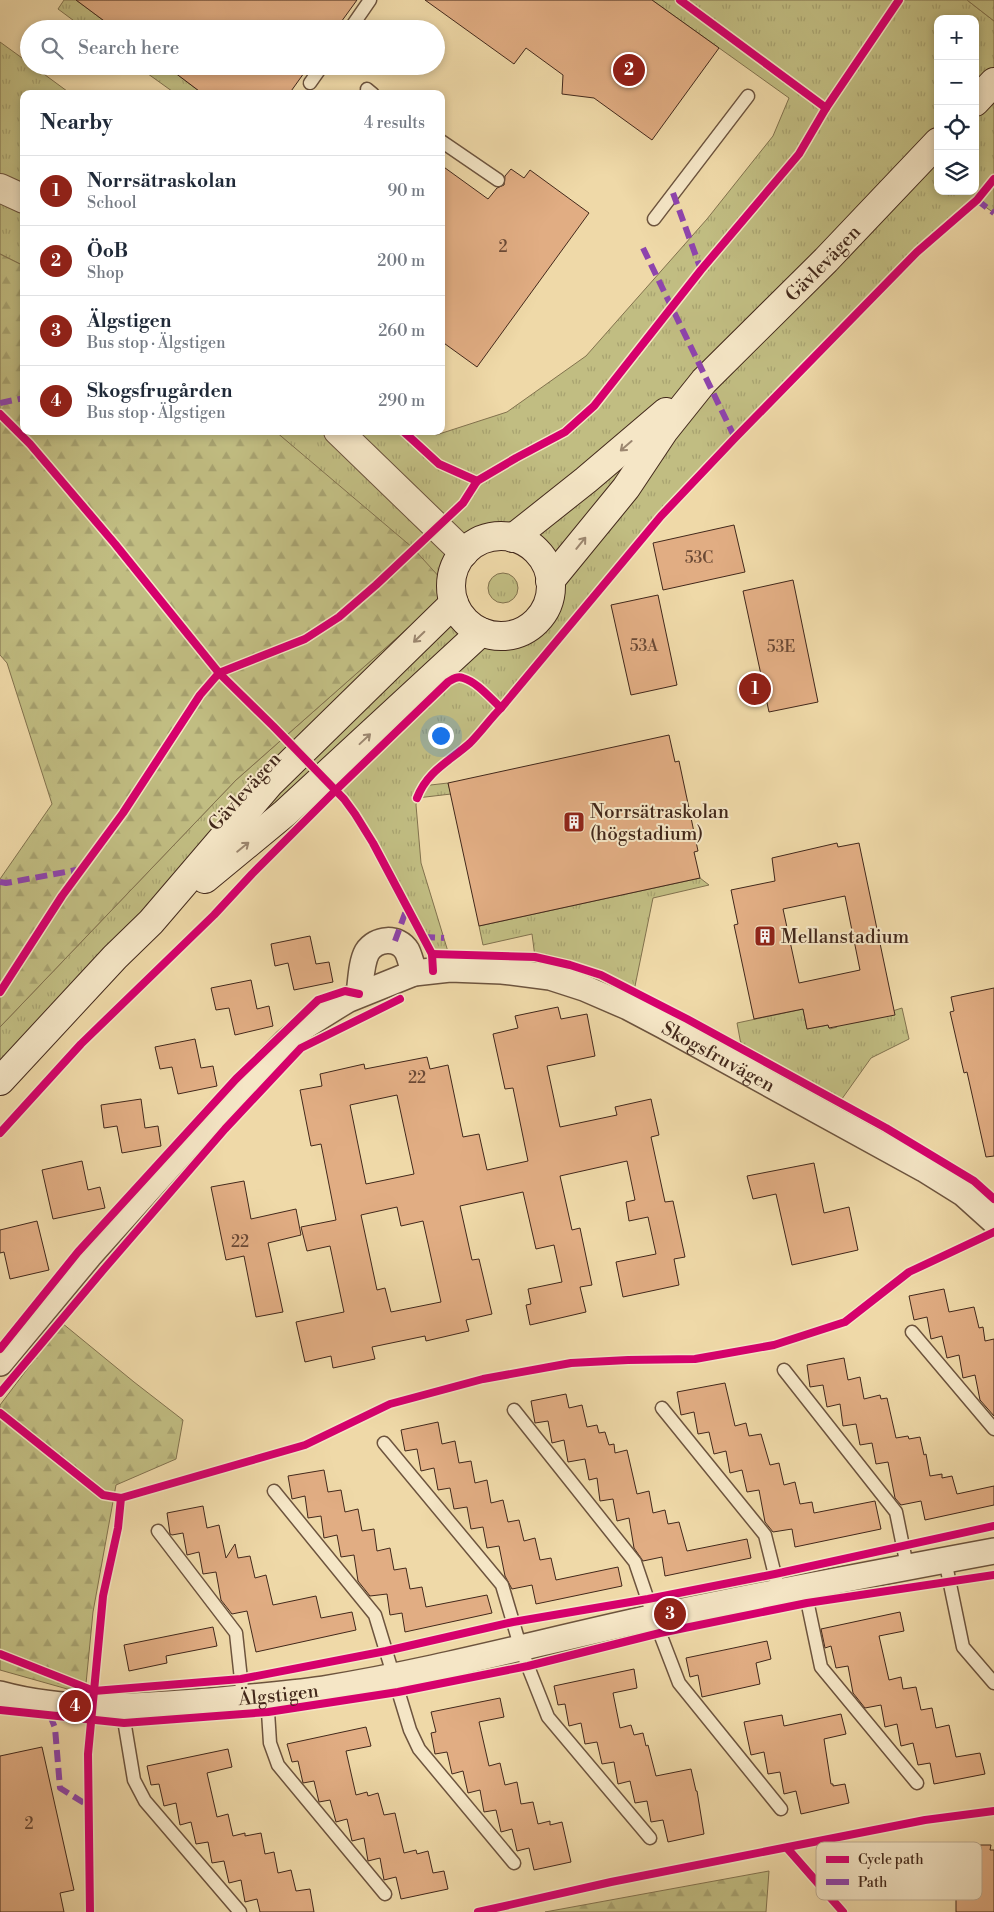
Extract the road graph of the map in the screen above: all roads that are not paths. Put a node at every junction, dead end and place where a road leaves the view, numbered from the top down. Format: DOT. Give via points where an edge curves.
graph roads {
  1 [pos="370,0"];
  2 [pos="356,20"];
  3 [pos="316,75"];
  4 [pos="994,82"];
  5 [pos="310,83"];
  6 [pos="748,96"];
  7 [pos="979,98"];
  8 [pos="445,144"];
  9 [pos="934,146"];
  10 [pos="498,180"];
  11 [pos="0,188"];
  12 [pos="20,197"];
  13 [pos="654,218"];
  14 [pos="704,381"];
  15 [pos="342,435"];
  16 [pos="513,538"];
  17 [pos="464,553"];
  18 [pos="550,581"];
  19 [pos="454,603"];
  20 [pos="480,632"];
  21 [pos="151,922"];
  22 [pos="414,973"];
  23 [pos="358,994"];
  24 [pos="0,1081"];
  25 [pos="994,1221"];
  26 [pos="912,1332"];
  27 [pos="0,1363"];
  28 [pos="784,1370"];
  29 [pos="662,1408"];
  30 [pos="514,1410"];
  31 [pos="994,1429"];
  32 [pos="384,1443"];
  33 [pos="274,1491"];
  34 [pos="158,1531"];
  35 [pos="994,1551"];
  36 [pos="945,1560"];
  37 [pos="908,1566"];
  38 [pos="804,1586"];
  39 [pos="779,1591"];
  40 [pos="654,1618"];
  41 [pos="521,1649"];
  42 [pos="393,1676"];
  43 [pos="994,1683"];
  44 [pos="0,1694"];
  45 [pos="267,1696"];
  46 [pos="243,1698"];
  47 [pos="122,1708"];
  48 [pos="917,1783"];
  49 [pos="781,1809"];
  50 [pos="650,1838"];
  51 [pos="514,1863"];
  52 [pos="385,1894"];
  53 [pos="240,1912"];
  1 -- 2 [label="lane"];
  3 -- 5 [label="lane"];
  4 -- 7 [label="main road"];
  6 -- 13 [label="lane"];
  8 -- 10 [label="lane"];
  9 -- 14 [label="main road, Gävlevägen"];
  11 -- 12 [label="main road"];
  14 -- 16 [label="main road, Gävlevägen, one-way"];
  18 -- 14 [label="main road, Gävlevägen, one-way" via="626,488 664,431"];
  15 -- 17 [label="main road"];
  16 -- 17 [label="main road" via="487,538"];
  16 -- 18 [label="main road" via="528,544 538,554 548,568"];
  17 -- 19 [label="main road" via="452,577"];
  18 -- 20 [label="main road" via="549,601 540,618 529,627 514,634 497,636"];
  19 -- 20 [label="main road" via="460,616"];
  19 -- 21 [label="main road, Gävlevägen, one-way" via="270,783"];
  21 -- 20 [label="main road, Gävlevägen, one-way" via="286,813"];
  21 -- 24 [label="main road, Gävlevägen"];
  22 -- 23 [label="street, Skogsfruvägen"];
  22 -- 23 [label="street" via="406,950 398,942 378,942 367,951"];
  22 -- 25 [label="street, Skogsfruvägen" via="459,969 502,971 550,977 584,988 671,1030 924,1169 964,1194"];
  23 -- 27 [label="street, Skogsfruvägen" via="305,1026 254,1074 63,1284"];
  26 -- 31 [label="lane"];
  28 -- 37 [label="lane" via="896,1512"];
  29 -- 39 [label="lane" via="765,1535"];
  30 -- 40 [label="lane" via="635,1562"];
  32 -- 41 [label="lane" via="502,1585"];
  33 -- 42 [label="lane" via="375,1615"];
  34 -- 46 [label="lane" via="236,1632"];
  35 -- 36 [label="street, Älgstigen"];
  36 -- 37 [label="street, Älgstigen"];
  36 -- 43 [label="lane" via="963,1647"];
  37 -- 38 [label="street, Älgstigen"];
  38 -- 39 [label="street, Älgstigen"];
  38 -- 48 [label="lane" via="821,1667"];
  39 -- 40 [label="street, Älgstigen"];
  40 -- 41 [label="street, Älgstigen"];
  40 -- 49 [label="lane" via="679,1683"];
  41 -- 42 [label="street, Älgstigen"];
  41 -- 50 [label="lane" via="548,1717"];
  42 -- 45 [label="street, Älgstigen"];
  42 -- 51 [label="lane" via="419,1749"];
  44 -- 47 [label="street, Älgstigen" via="55,1704"];
  45 -- 46 [label="street, Älgstigen"];
  45 -- 52 [label="lane" via="270,1743 278,1765"];
  46 -- 47 [label="street, Älgstigen"];
  47 -- 53 [label="lane" via="138,1790"];
}
